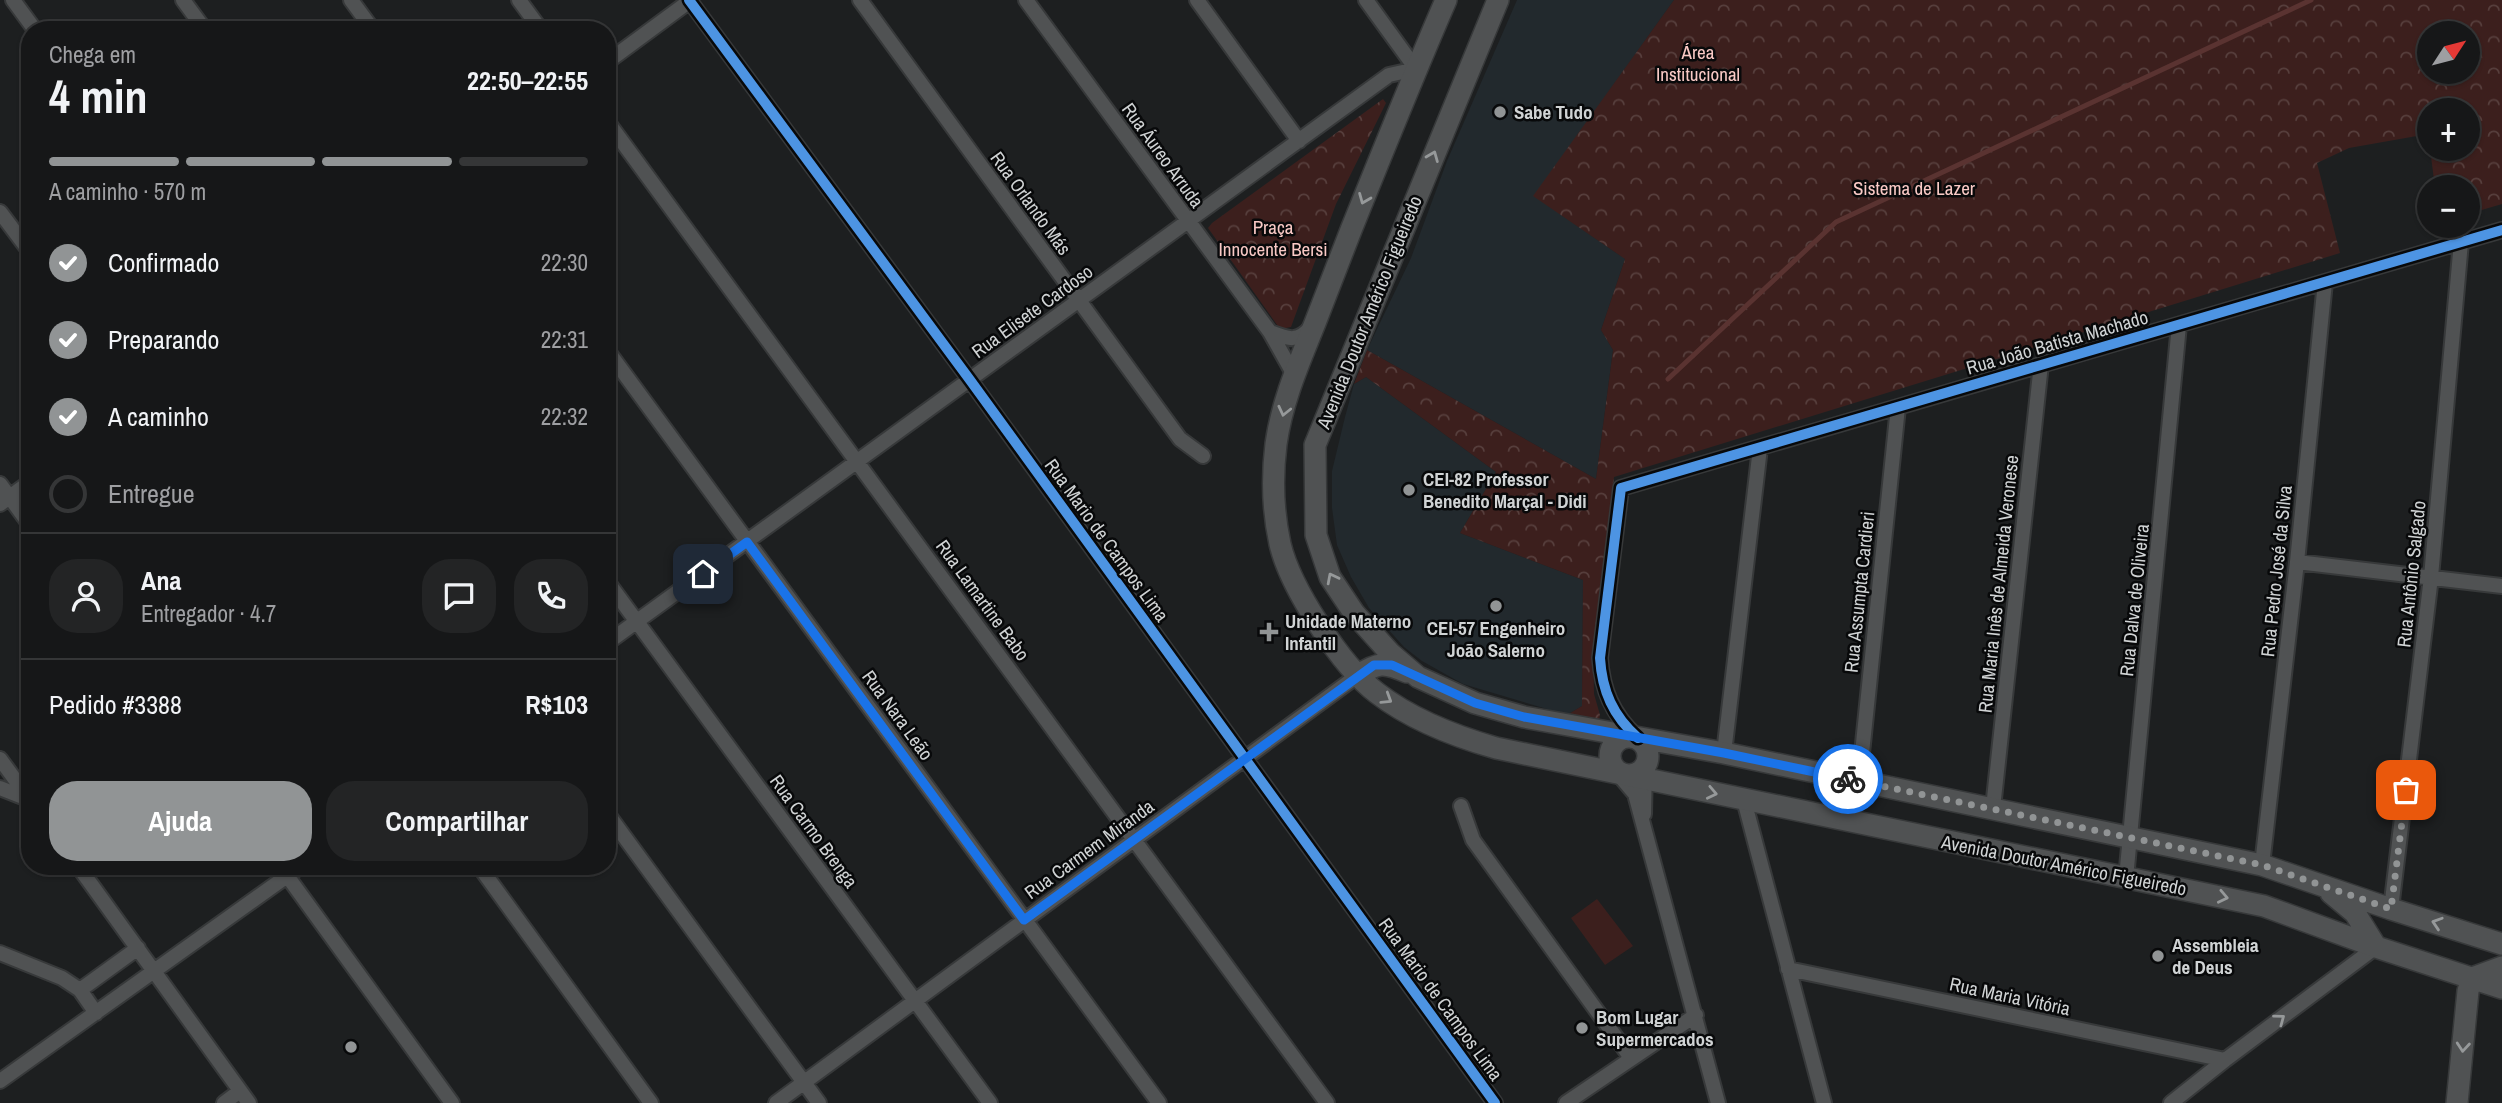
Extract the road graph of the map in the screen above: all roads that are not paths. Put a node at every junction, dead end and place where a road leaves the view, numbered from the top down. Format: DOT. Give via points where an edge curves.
graph roads {
  1 [pos="13,0"];
  2 [pos="183,0"];
  3 [pos="351,0"];
  4 [pos="519,0"];
  5 [pos="690,0"];
  6 [pos="860,0"];
  7 [pos="1026,0"];
  8 [pos="1196,0"];
  9 [pos="1366,0"];
  10 [pos="1447,0"];
  11 [pos="1498,0"];
  12 [pos="28,21"];
  13 [pos="198,21"];
  14 [pos="366,21"];
  15 [pos="534,21"];
  16 [pos="616,55"];
  17 [pos="1416,69"];
  18 [pos="616,133"];
  19 [pos="1299,141"];
  20 [pos="0,212"];
  21 [pos="1188,222"];
  22 [pos="2502,230"];
  23 [pos="21,241"];
  24 [pos="2461,242"];
  25 [pos="2325,282"];
  26 [pos="1079,301"];
  27 [pos="1315,323"];
  28 [pos="2179,325"];
  29 [pos="1270,332"];
  30 [pos="616,362"];
  31 [pos="2041,364"];
  32 [pos="1293,373"];
  33 [pos="970,380"];
  34 [pos="1898,407"];
  35 [pos="1760,448"];
  36 [pos="1203,456"];
  37 [pos="858,461"];
  38 [pos="0,484"];
  39 [pos="21,488"];
  40 [pos="5,500"];
  41 [pos="21,516"];
  42 [pos="747,542"];
  43 [pos="2297,562"];
  44 [pos="2431,577"];
  45 [pos="2502,586"];
  46 [pos="616,593"];
  47 [pos="637,622"];
  48 [pos="616,637"];
  49 [pos="1357,676"];
  50 [pos="1418,677"];
  51 [pos="1634,737"];
  52 [pos="1724,753"];
  53 [pos="0,759"];
  54 [pos="1244,759"];
  55 [pos="1618,774"];
  56 [pos="1652,776"];
  57 [pos="1859,782"];
  58 [pos="0,788"];
  59 [pos="21,788"];
  60 [pos="21,796"];
  61 [pos="1744,800"];
  62 [pos="1461,806"];
  63 [pos="1993,808"];
  64 [pos="616,825"];
  65 [pos="1644,826"];
  66 [pos="2130,837"];
  67 [pos="1134,840"];
  68 [pos="2262,865"];
  69 [pos="85,875"];
  70 [pos="279,875"];
  71 [pos="287,875"];
  72 [pos="486,875"];
  73 [pos="2126,878"];
  74 [pos="2318,884"];
  75 [pos="2391,909"];
  76 [pos="1024,920"];
  77 [pos="2502,944"];
  78 [pos="2376,947"];
  79 [pos="138,948"];
  80 [pos="0,953"];
  81 [pos="2502,967"];
  82 [pos="1788,969"];
  83 [pos="155,971"];
  84 [pos="2465,981"];
  85 [pos="2502,988"];
  86 [pos="80,990"];
  87 [pos="915,1000"];
  88 [pos="96,1013"];
  89 [pos="1696,1015"];
  90 [pos="1631,1058"];
  91 [pos="2225,1060"];
  92 [pos="0,1081"];
  93 [pos="804,1082"];
  94 [pos="245,1097"];
  95 [pos="2454,1100"];
  96 [pos="224,1103"];
  97 [pos="452,1103"];
  98 [pos="651,1103"];
  99 [pos="776,1103"];
  100 [pos="819,1103"];
  101 [pos="990,1103"];
  102 [pos="1159,1103"];
  103 [pos="1327,1103"];
  104 [pos="1495,1103"];
  105 [pos="1566,1103"];
  106 [pos="1718,1103"];
  107 [pos="1824,1103"];
  108 [pos="2172,1103"];
  1 -- 12 [label="street"];
  2 -- 13 [label="street"];
  3 -- 14 [label="street"];
  4 -- 15 [label="street"];
  5 -- 16 [label="street"];
  5 -- 33 [label="street, Rua Mario de Campos Lima"];
  6 -- 26 [label="street, Rua Orlando Más"];
  7 -- 21 [label="street, Rua Áureo Arruda"];
  8 -- 19 [label="street"];
  9 -- 17 [label="street"];
  10 -- 17 [label="main road, Avenida Doutor Américo Figueiredo"];
  50 -- 11 [label="main road, Avenida Doutor Américo Figueiredo, one-way" via="1354,613 1330,578 1316,535 1315,445"];
  17 -- 19 [label="street, Rua Elisete Cardoso" via="1389,75"];
  17 -- 27 [label="main road, Avenida Doutor Américo Figueiredo, one-way"];
  18 -- 37 [label="street, Rua Lamartine Babo"];
  19 -- 21 [label="street, Rua Elisete Cardoso"];
  20 -- 23 [label="street"];
  21 -- 26 [label="street, Rua Elisete Cardoso"];
  21 -- 29 [label="street, Rua Áureo Arruda"];
  22 -- 24 [label="street, Rua João Batista Machado"];
  24 -- 25 [label="street, Rua João Batista Machado"];
  24 -- 44 [label="street, Rua Antônio Salgado"];
  25 -- 28 [label="street, Rua João Batista Machado"];
  25 -- 43 [label="street, Rua Pedro José da Silva"];
  26 -- 33 [label="street, Rua Elisete Cardoso"];
  26 -- 36 [label="street, Rua Orlando Más" via="1180,439"];
  27 -- 29 [label="street" via="1306,334 1291,340"];
  27 -- 32 [label="main road, Avenida Doutor Américo Figueiredo"];
  28 -- 31 [label="street, Rua João Batista Machado"];
  28 -- 66 [label="street, Rua Dalva de Oliveira"];
  29 -- 32 [label="street, Rua Áureo Arruda"];
  30 -- 42 [label="street, Rua Nara Leão"];
  31 -- 34 [label="street, Rua João Batista Machado"];
  31 -- 63 [label="street, Rua Maria Inês de Almeida Veronese"];
  32 -- 49 [label="main road, Avenida Doutor Américo Figueiredo, one-way" via="1276,443 1273,491 1281,545 1301,594"];
  33 -- 37 [label="street, Rua Elisete Cardoso"];
  33 -- 54 [label="street, Rua Mario de Campos Lima"];
  34 -- 35 [label="street, Rua João Batista Machado"];
  34 -- 57 [label="street, Rua Assumpta Cardieri"];
  35 -- 51 [label="street, Rua João Batista Machado" via="1621,488 1600,665 1603,688"];
  35 -- 52 [label="street"];
  37 -- 42 [label="street, Rua Elisete Cardoso"];
  37 -- 67 [label="street, Rua Lamartine Babo"];
  38 -- 40 [label="street"];
  39 -- 40 [label="street"];
  40 -- 41 [label="street"];
  42 -- 47 [label="street, Rua Elisete Cardoso"];
  42 -- 76 [label="street, Rua Nara Leão"];
  43 -- 44 [label="street"];
  43 -- 68 [label="street, Rua Pedro José da Silva"];
  44 -- 45 [label="street"];
  44 -- 75 [label="street, Rua Antônio Salgado"];
  46 -- 47 [label="street, Rua Carmo Brenga"];
  47 -- 48 [label="street, Rua Elisete Cardoso"];
  47 -- 87 [label="street, Rua Carmo Brenga"];
  49 -- 50 [label="main road" via="1374,665 1392,665"];
  49 -- 54 [label="street, Rua Carmem Miranda"];
  49 -- 55 [label="main road, Avenida Doutor Américo Figueiredo, one-way" via="1426,723 1461,737"];
  50 -- 51 [label="main road, Avenida Doutor Américo Figueiredo" via="1475,703 1524,717"];
  51 -- 52 [label="main road, Avenida Doutor Américo Figueiredo"];
  51 -- 55 [label="main road" via="1620,738 1609,754"];
  51 -- 56 [label="main road" via="1645,746"];
  52 -- 57 [label="main road, Avenida Doutor Américo Figueiredo"];
  53 -- 59 [label="street"];
  54 -- 67 [label="street, Rua Carmem Miranda"];
  54 -- 104 [label="street, Rua Mario de Campos Lima"];
  55 -- 56 [label="main road, Avenida Doutor Américo Figueiredo"];
  55 -- 65 [label="street" via="1631,788"];
  56 -- 61 [label="main road, Avenida Doutor Américo Figueiredo, one-way"];
  56 -- 65 [label="street"];
  57 -- 63 [label="main road, Avenida Doutor Américo Figueiredo"];
  58 -- 60 [label="street"];
  61 -- 73 [label="main road, Avenida Doutor Américo Figueiredo"];
  61 -- 82 [label="street"];
  62 -- 90 [label="street" via="1473,840"];
  63 -- 66 [label="main road, Avenida Doutor Américo Figueiredo"];
  64 -- 93 [label="street"];
  65 -- 89 [label="street"];
  66 -- 68 [label="main road, Avenida Doutor Américo Figueiredo"];
  66 -- 73 [label="street, Rua Dalva de Oliveira"];
  67 -- 76 [label="street, Rua Carmem Miranda"];
  67 -- 103 [label="street, Rua Lamartine Babo"];
  68 -- 74 [label="main road, Avenida Doutor Américo Figueiredo"];
  69 -- 79 [label="street"];
  70 -- 83 [label="street"];
  71 -- 97 [label="street"];
  72 -- 98 [label="street"];
  73 -- 78 [label="main road, Avenida Doutor Américo Figueiredo, one-way" via="2264,906"];
  74 -- 75 [label="main road, Avenida Doutor Américo Figueiredo"];
  74 -- 78 [label="main road" via="2344,902"];
  77 -- 75 [label="main road, Avenida Doutor Américo Figueiredo, one-way"];
  76 -- 87 [label="street, Rua Carmem Miranda"];
  76 -- 102 [label="street, Rua Nara Leão"];
  78 -- 84 [label="main road, Avenida Doutor Américo Figueiredo"];
  91 -- 78 [label="street, one-way"];
  79 -- 83 [label="street"];
  79 -- 86 [label="street"];
  80 -- 86 [label="street" via="46,970"];
  81 -- 84 [label="main road"];
  82 -- 91 [label="street, Rua Maria Vitória"];
  82 -- 107 [label="street"];
  83 -- 88 [label="street"];
  83 -- 94 [label="street"];
  84 -- 85 [label="main road, Avenida Doutor Américo Figueiredo"];
  84 -- 95 [label="main road, one-way"];
  86 -- 88 [label="street"];
  87 -- 93 [label="street, Rua Carmem Miranda"];
  87 -- 101 [label="street, Rua Carmo Brenga"];
  88 -- 92 [label="street"];
  89 -- 90 [label="street"];
  89 -- 106 [label="street"];
  90 -- 105 [label="street"];
  91 -- 108 [label="street"];
  93 -- 99 [label="street, Rua Carmem Miranda"];
  93 -- 100 [label="street"];
  94 -- 96 [label="street"];
}
